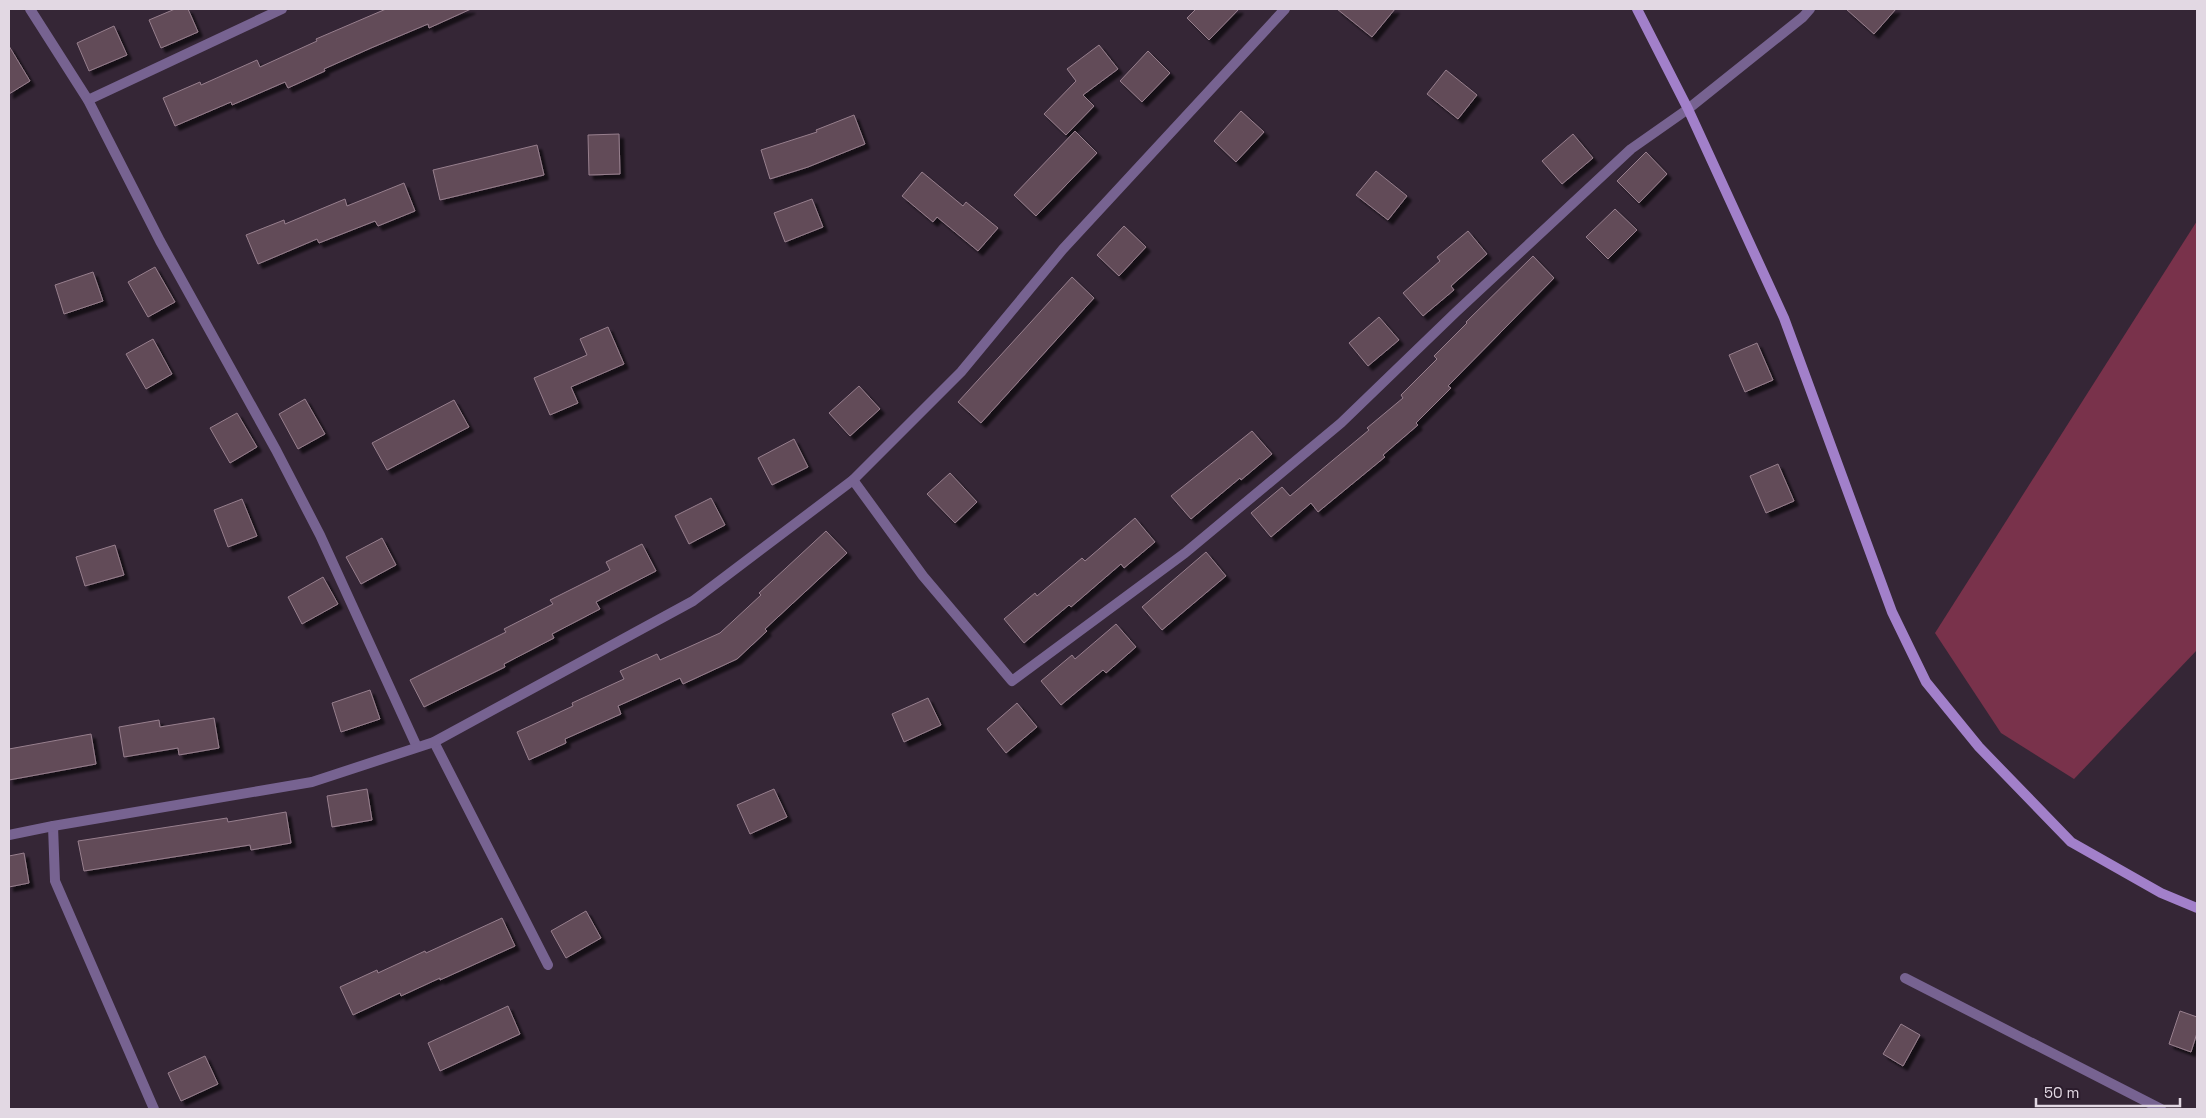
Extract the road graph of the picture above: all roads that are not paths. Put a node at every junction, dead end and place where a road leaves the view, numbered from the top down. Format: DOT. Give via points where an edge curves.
graph roads {
  1 [pos="30,9"];
  2 [pos="282,9"];
  3 [pos="1285,9"];
  4 [pos="1637,9"];
  5 [pos="1810,9"];
  6 [pos="88,100"];
  7 [pos="1688,109"];
  8 [pos="853,480"];
  9 [pos="434,742"];
  10 [pos="417,747"];
  11 [pos="53,826"];
  12 [pos="9,835"];
  13 [pos="2197,908"];
  14 [pos="548,965"];
  15 [pos="1905,978"];
  16 [pos="154,1109"];
  17 [pos="2161,1109"];
  1 -- 6 [label="street"];
  2 -- 6 [label="street"];
  3 -- 8 [label="street" via="1063,249 961,372"];
  4 -- 7 [label="street"];
  5 -- 7 [label="street"];
  6 -- 10 [label="street" via="160,241 320,535"];
  7 -- 8 [label="street" via="1631,149 1341,423 1185,553 1012,681 923,576"];
  7 -- 13 [label="street" via="1784,318 1892,612 1926,682 1979,747 2071,842 2161,893"];
  8 -- 9 [label="street" via="692,601"];
  9 -- 10 [label="street"];
  9 -- 14 [label="street"];
  10 -- 11 [label="street" via="312,782"];
  11 -- 12 [label="street"];
  11 -- 16 [label="street" via="55,880"];
  15 -- 17 [label="street"];
}
